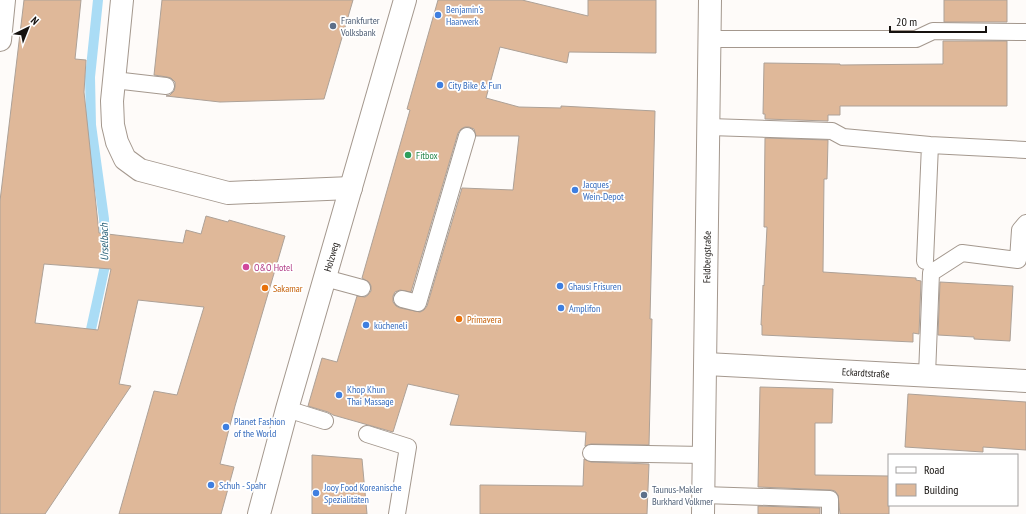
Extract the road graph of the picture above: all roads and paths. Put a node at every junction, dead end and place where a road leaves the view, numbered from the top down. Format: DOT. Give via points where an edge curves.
graph roads {
  1 [pos="4,0"];
  2 [pos="122,0"];
  3 [pos="405,0"];
  4 [pos="710,0"];
  5 [pos="1026,32"];
  6 [pos="710,39"];
  7 [pos="0,40"];
  8 [pos="114,80"];
  9 [pos="166,86"];
  10 [pos="709,127"];
  11 [pos="467,136"];
  12 [pos="930,145"];
  13 [pos="1026,150"];
  14 [pos="351,188"];
  15 [pos="1026,223"];
  16 [pos="926,261"];
  17 [pos="325,278"];
  18 [pos="362,288"];
  19 [pos="402,299"];
  20 [pos="706,364"];
  21 [pos="927,375"];
  22 [pos="1026,381"];
  23 [pos="287,408"];
  24 [pos="325,421"];
  25 [pos="367,434"];
  26 [pos="591,453"];
  27 [pos="704,455"];
  28 [pos="703,504"];
  29 [pos="260,514"];
  30 [pos="397,514"];
  31 [pos="830,514"];
  1 -- 7 [label="street"];
  2 -- 8 [label="street"];
  3 -- 14 [label="street, Holzweg"];
  4 -- 6 [label="street, Feldbergstraße"];
  5 -- 6 [label="lane" via="933,31 916,39"];
  6 -- 10 [label="street, Feldbergstraße"];
  8 -- 9 [label="lane"];
  8 -- 14 [label="street" via="112,125 125,159 140,170 228,193"];
  10 -- 12 [label="lane" via="832,131 843,137"];
  10 -- 20 [label="street, Feldbergstraße"];
  11 -- 19 [label="lane" via="418,303"];
  12 -- 13 [label="lane"];
  12 -- 16 [label="lane"];
  14 -- 17 [label="street, Holzweg"];
  15 -- 21 [label="lane" via="1020,230 1018,260 962,253 932,273"];
  17 -- 18 [label="lane"];
  17 -- 23 [label="street, Holzweg"];
  20 -- 21 [label="street, Eckardtstraße"];
  20 -- 27 [label="street, Feldbergstraße"];
  21 -- 22 [label="street, Eckardtstraße"];
  23 -- 24 [label="lane"];
  23 -- 29 [label="street, Holzweg"];
  25 -- 30 [label="lane" via="408,447"];
  26 -- 27 [label="lane"];
  27 -- 28 [label="street, Feldbergstraße"];
  28 -- 31 [label="lane" via="830,499"];
}
